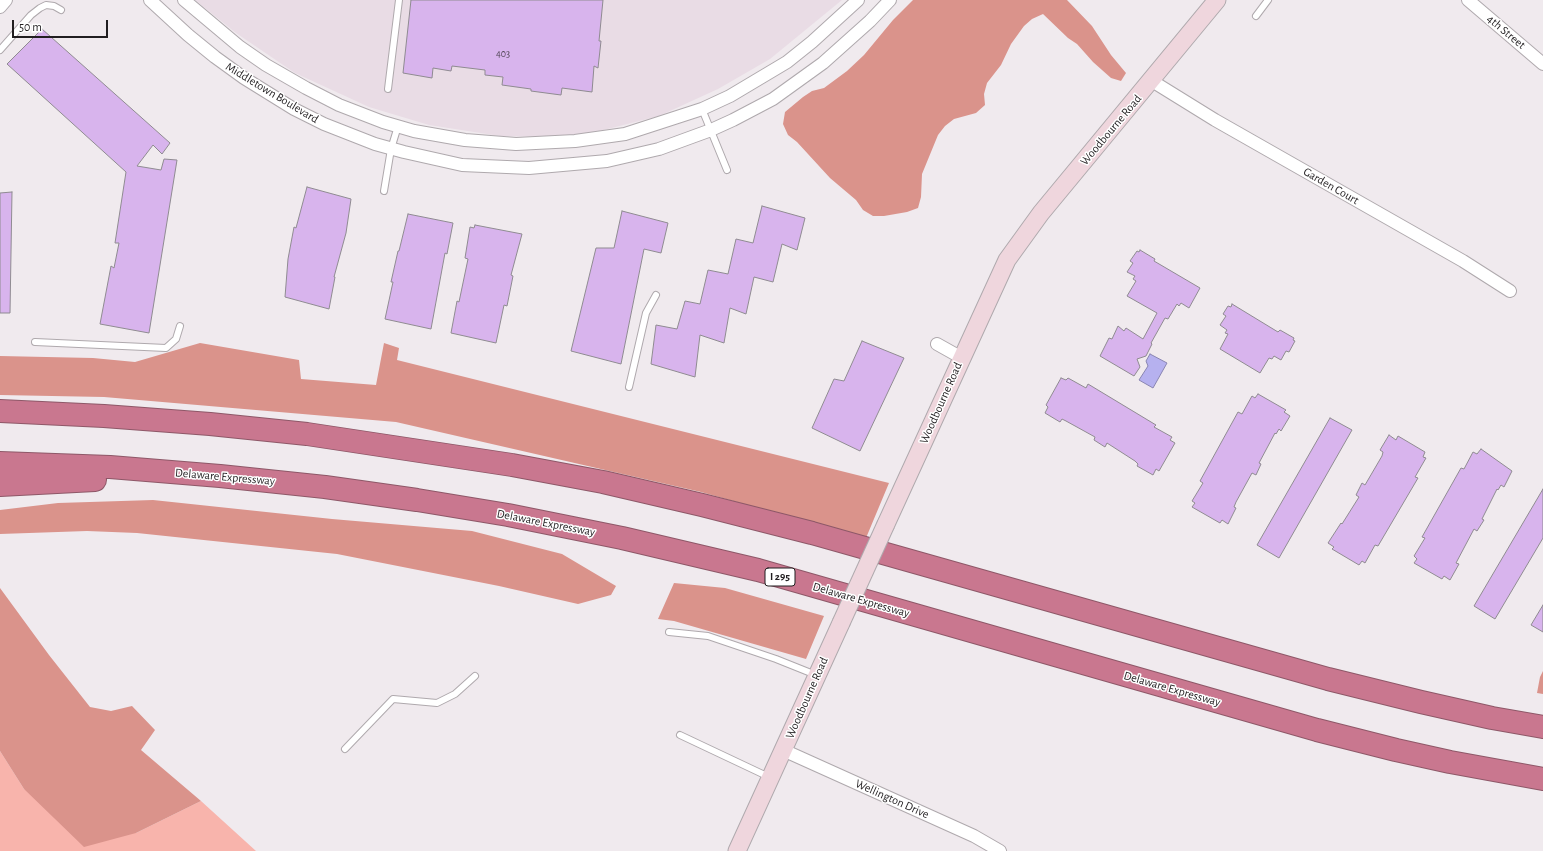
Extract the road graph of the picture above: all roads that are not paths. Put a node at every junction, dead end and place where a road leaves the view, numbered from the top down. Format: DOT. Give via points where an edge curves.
graph roads {
  1 [pos="6,0"];
  2 [pos="150,0"];
  3 [pos="184,0"];
  4 [pos="399,0"];
  5 [pos="858,0"];
  6 [pos="890,0"];
  7 [pos="1217,0"];
  8 [pos="1268,0"];
  9 [pos="1468,0"];
  10 [pos="0,7"];
  11 [pos="61,10"];
  12 [pos="1256,16"];
  13 [pos="0,50"];
  14 [pos="1543,64"];
  15 [pos="1152,81"];
  16 [pos="388,89"];
  17 [pos="702,109"];
  18 [pos="398,126"];
  19 [pos="711,130"];
  20 [pos="391,149"];
  21 [pos="728,170"];
  22 [pos="384,191"];
  23 [pos="1510,291"];
  24 [pos="656,295"];
  25 [pos="180,326"];
  26 [pos="35,342"];
  27 [pos="937,344"];
  28 [pos="962,358"];
  29 [pos="629,387"];
  30 [pos="0,411"];
  31 [pos="0,462"];
  32 [pos="220,476"];
  33 [pos="0,485"];
  34 [pos="669,632"];
  35 [pos="817,675"];
  36 [pos="475,676"];
  37 [pos="1543,726"];
  38 [pos="680,735"];
  39 [pos="345,749"];
  40 [pos="783,750"];
  41 [pos="770,778"];
  42 [pos="1543,779"];
  43 [pos="737,851"];
  44 [pos="1000,851"];
  1 -- 10 [label="street"];
  2 -- 20 [label="street, Middletown Boulevard" via="199,44 244,78 294,109 324,124"];
  3 -- 18 [label="street, Middletown Boulevard" via="240,47 306,88 339,105"];
  4 -- 16 [label="lane"];
  5 -- 17 [label="street, Middletown Boulevard" via="787,62"];
  6 -- 19 [label="street, Middletown Boulevard" via="823,63 795,84 766,103"];
  7 -- 15 [label="main road, Woodbourne Road"];
  8 -- 12 [label="lane"];
  9 -- 14 [label="street, 4th Street"];
  11 -- 13 [label="lane" via="54,6 40,8"];
  15 -- 23 [label="street, Garden Court"];
  15 -- 28 [label="main road, Woodbourne Road" via="1041,213 1007,260"];
  17 -- 18 [label="street, Middletown Boulevard" via="625,134 575,142 489,143"];
  17 -- 19 [label="lane"];
  18 -- 20 [label="lane"];
  19 -- 20 [label="street, Middletown Boulevard" via="659,149 606,161 529,168 462,165"];
  19 -- 21 [label="lane"];
  20 -- 22 [label="lane"];
  24 -- 29 [label="lane" via="646,313"];
  25 -- 26 [label="lane" via="176,339 166,348"];
  27 -- 28 [label="street"];
  28 -- 35 [label="main road, Woodbourne Road, bridge"];
  30 -- 37 [label="highway" via="112,416 306,434 512,465 604,482 812,533 1328,679 1492,718"];
  31 -- 32 [label="highway, Delaware Expressway / I 295"];
  32 -- 33 [label="highway" via="72,480"];
  32 -- 42 [label="highway, Delaware Expressway / I 295" via="417,500 508,515 683,552 758,570 1317,730 1450,762"];
  34 -- 35 [label="lane" via="708,636"];
  35 -- 40 [label="main road, Woodbourne Road"];
  36 -- 39 [label="lane" via="454,694 437,703 393,699"];
  38 -- 41 [label="lane"];
  40 -- 41 [label="main road, Woodbourne Road"];
  40 -- 44 [label="street, Wellington Drive" via="974,836"];
  41 -- 43 [label="main road, Woodbourne Road"];
}
